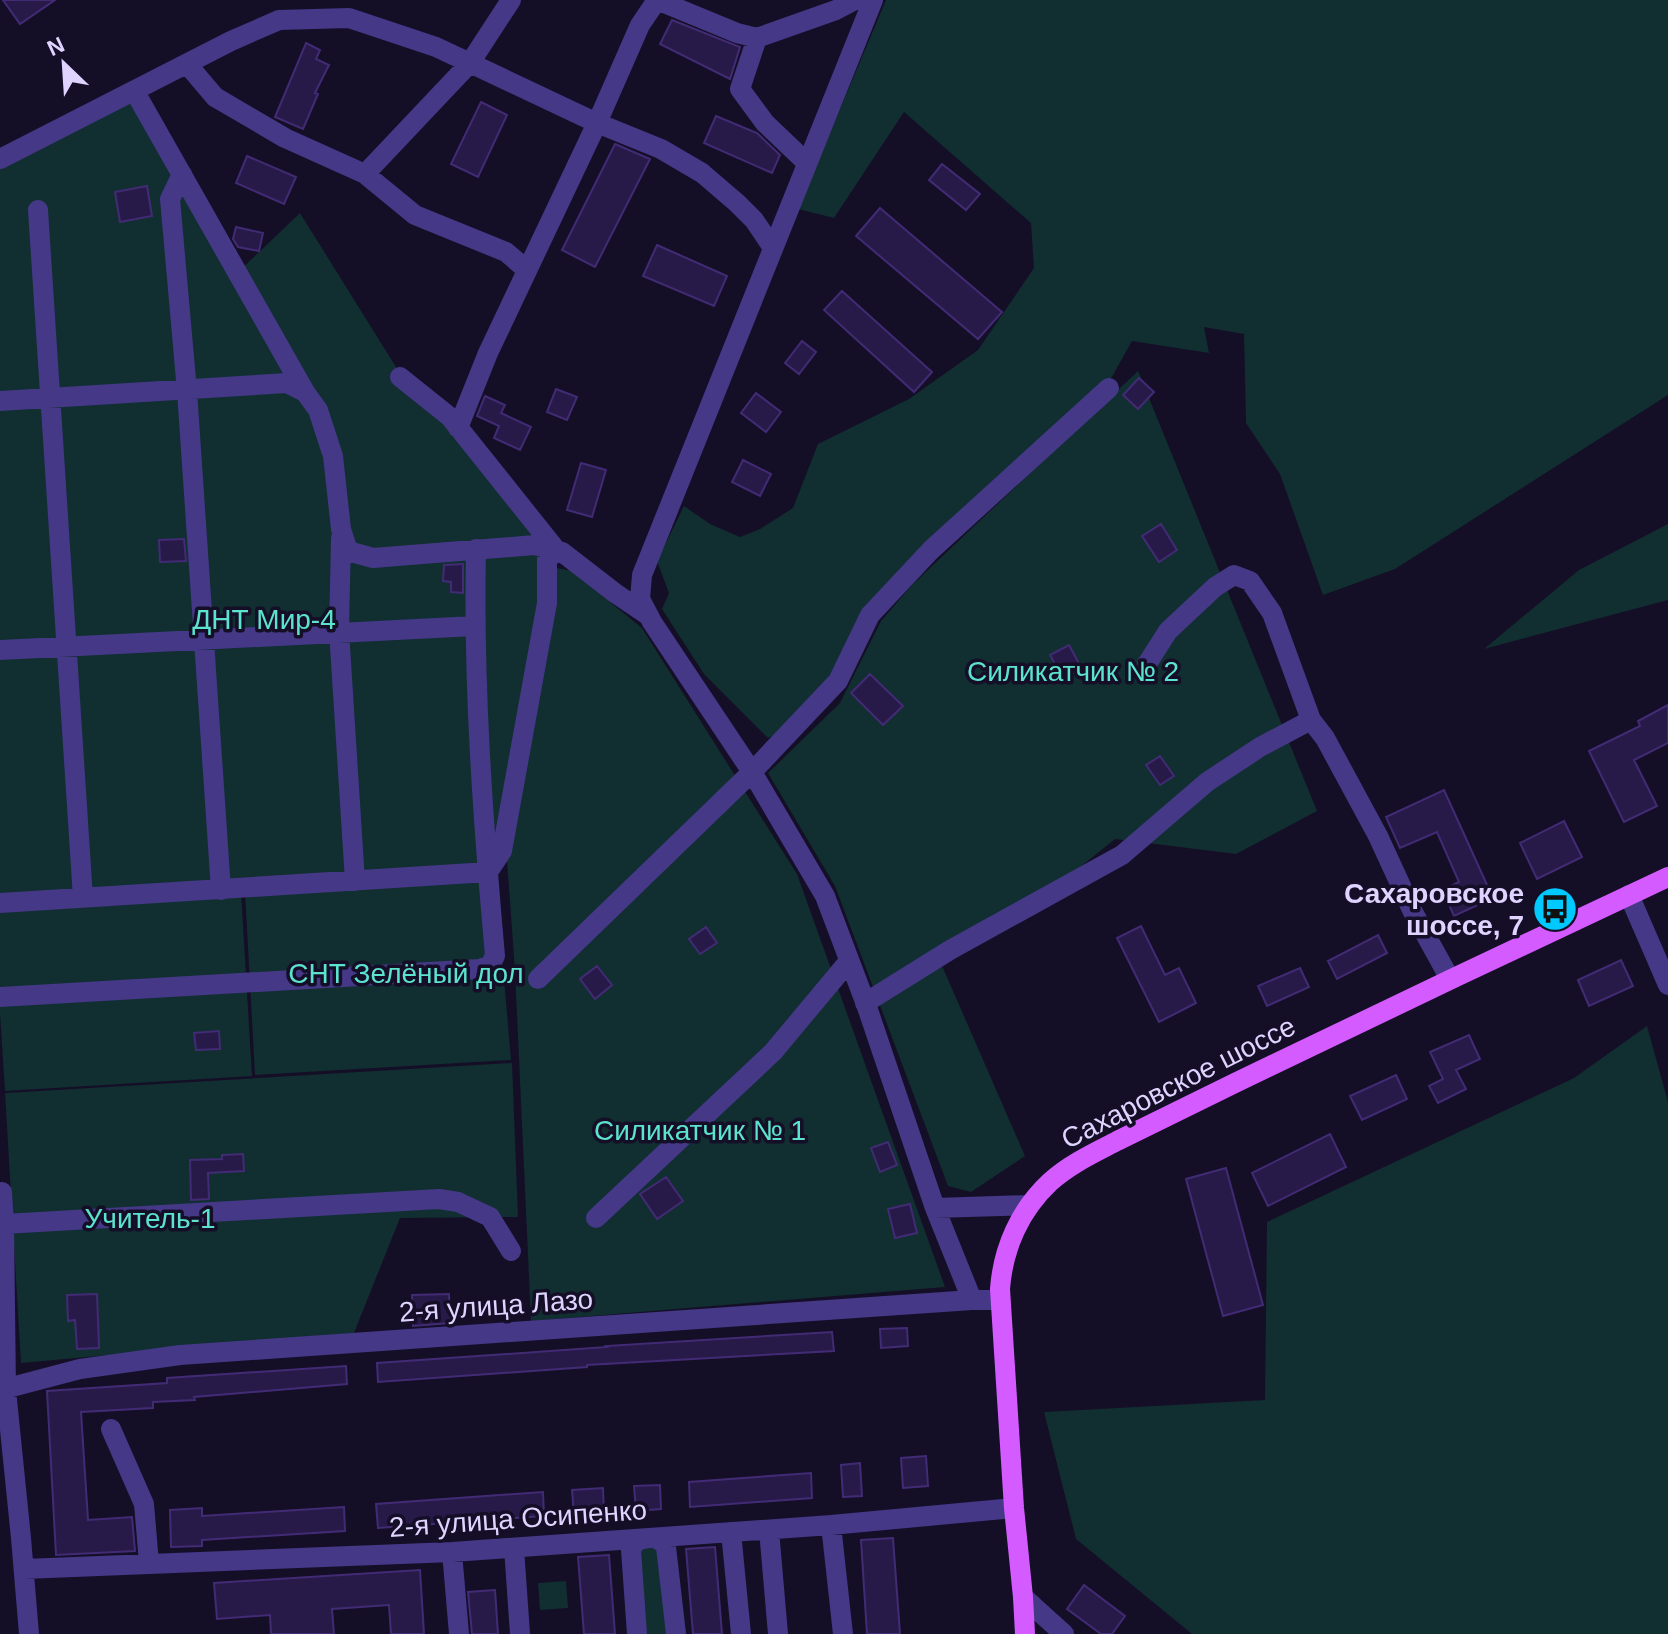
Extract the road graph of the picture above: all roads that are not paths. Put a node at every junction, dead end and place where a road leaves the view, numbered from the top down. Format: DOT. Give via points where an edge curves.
graph roads {
  1 [pos="511,0"];
  2 [pos="855,0"];
  3 [pos="873,0"];
  4 [pos="757,38"];
  5 [pos="470,63"];
  6 [pos="187,64"];
  7 [pos="135,92"];
  8 [pos="597,123"];
  9 [pos="0,159"];
  10 [pos="807,163"];
  11 [pos="182,174"];
  12 [pos="365,174"];
  13 [pos="38,210"];
  14 [pos="773,248"];
  15 [pos="527,270"];
  16 [pos="400,377"];
  17 [pos="1109,388"];
  18 [pos="187,391"];
  19 [pos="305,392"];
  20 [pos="51,398"];
  21 [pos="0,401"];
  22 [pos="458,428"];
  23 [pos="341,529"];
  24 [pos="476,549"];
  25 [pos="557,551"];
  26 [pos="649,616"];
  27 [pos="475,626"];
  28 [pos="339,631"];
  29 [pos="204,639"];
  30 [pos="68,646"];
  31 [pos="0,650"];
  32 [pos="1147,664"];
  33 [pos="1311,720"];
  34 [pos="752,772"];
  35 [pos="488,872"];
  36 [pos="1668,877"];
  37 [pos="355,881"];
  38 [pos="221,890"];
  39 [pos="1629,895"];
  40 [pos="83,898"];
  41 [pos="0,903"];
  42 [pos="849,961"];
  43 [pos="1666,977"];
  44 [pos="538,979"];
  45 [pos="1450,979"];
  46 [pos="0,997"];
  47 [pos="865,1003"];
  48 [pos="2,1192"];
  49 [pos="1030,1205"];
  50 [pos="935,1208"];
  51 [pos="596,1218"];
  52 [pos="4,1224"];
  53 [pos="511,1251"];
  54 [pos="972,1300"];
  55 [pos="1000,1300"];
  56 [pos="3,1390"];
  57 [pos="111,1429"];
  58 [pos="1014,1508"];
  59 [pos="831,1525"];
  60 [pos="769,1530"];
  61 [pos="731,1532"];
  62 [pos="652,1537"];
  63 [pos="21,1538"];
  64 [pos="0,1540"];
  65 [pos="514,1548"];
  66 [pos="452,1552"];
  67 [pos="149,1563"];
  68 [pos="24,1569"];
  69 [pos="1023,1597"];
  70 [pos="29,1634"];
  71 [pos="459,1634"];
  72 [pos="520,1634"];
  73 [pos="637,1634"];
  74 [pos="676,1634"];
  75 [pos="741,1634"];
  76 [pos="778,1634"];
  77 [pos="843,1634"];
  78 [pos="1025,1634"];
  79 [pos="1064,1634"];
  1 -- 5 [label="street"];
  2 -- 4 [label="street"];
  3 -- 10 [label="street"];
  4 -- 8 [label="street" via="657,0 640,25"];
  4 -- 10 [label="street" via="740,89 765,123"];
  5 -- 6 [label="street" via="349,18 279,20"];
  5 -- 8 [label="street"];
  5 -- 12 [label="street"];
  6 -- 7 [label="street"];
  6 -- 12 [label="street" via="215,97 285,138"];
  7 -- 9 [label="street"];
  7 -- 11 [label="street"];
  8 -- 14 [label="street" via="661,149 702,173 754,220"];
  8 -- 15 [label="street"];
  10 -- 14 [label="street"];
  11 -- 18 [label="street" via="170,199"];
  11 -- 19 [label="street"];
  12 -- 15 [label="street" via="415,215 506,252"];
  13 -- 20 [label="street"];
  14 -- 26 [label="street" via="642,575 640,599"];
  15 -- 22 [label="street"];
  16 -- 22 [label="street"];
  17 -- 34 [label="street" via="931,550 870,615 838,681"];
  18 -- 19 [label="street" via="287,383"];
  18 -- 20 [label="street"];
  18 -- 29 [label="street"];
  19 -- 23 [label="street" via="318,410 333,456"];
  20 -- 21 [label="street"];
  20 -- 30 [label="street"];
  22 -- 25 [label="street"];
  23 -- 24 [label="street" via="348,551 373,558"];
  23 -- 28 [label="street"];
  24 -- 25 [label="street" via="535,545"];
  24 -- 27 [label="street"];
  25 -- 26 [label="street"];
  25 -- 35 [label="street" via="547,559 547,603 502,851"];
  26 -- 34 [label="street"];
  27 -- 28 [label="street"];
  27 -- 35 [label="street"];
  28 -- 29 [label="street"];
  28 -- 37 [label="street"];
  29 -- 30 [label="street"];
  29 -- 38 [label="street"];
  30 -- 31 [label="street"];
  30 -- 40 [label="street"];
  32 -- 33 [label="street" via="1168,631 1234,575 1250,581 1272,613"];
  33 -- 45 [label="street"];
  33 -- 47 [label="street" via="1207,782 1122,855"];
  34 -- 42 [label="street" via="825,896"];
  34 -- 44 [label="street"];
  35 -- 37 [label="street"];
  35 -- 46 [label="street" via="495,956 480,969"];
  36 -- 39 [label="main road, Сахаровское шоссе"];
  37 -- 38 [label="street"];
  38 -- 40 [label="street"];
  39 -- 43 [label="street"];
  39 -- 45 [label="main road, Сахаровское шоссе"];
  40 -- 41 [label="street"];
  42 -- 47 [label="street"];
  42 -- 51 [label="street" via="773,1052"];
  45 -- 49 [label="main road, Сахаровское шоссе" via="1083,1159"];
  47 -- 50 [label="street"];
  48 -- 52 [label="street"];
  49 -- 50 [label="street"];
  49 -- 55 [label="main road, Сахаровское шоссе" via="1005,1255"];
  50 -- 54 [label="street"];
  52 -- 53 [label="street" via="439,1199 490,1217"];
  52 -- 56 [label="street"];
  54 -- 55 [label="street, 2-я улица Лазо"];
  54 -- 56 [label="street, 2-я улица Лазо" via="180,1355 80,1369"];
  55 -- 58 [label="main road, Сахаровское шоссе"];
  56 -- 63 [label="street"];
  57 -- 67 [label="street" via="144,1504"];
  58 -- 59 [label="street, 2-я улица Осипенко"];
  58 -- 69 [label="main road, Сахаровское шоссе"];
  59 -- 60 [label="street, 2-я улица Осипенко"];
  59 -- 77 [label="street"];
  60 -- 61 [label="street, 2-я улица Осипенко"];
  60 -- 76 [label="street"];
  61 -- 62 [label="street, 2-я улица Осипенко"];
  61 -- 75 [label="street"];
  62 -- 65 [label="street, 2-я улица Осипенко"];
  62 -- 73 [label="street" via="635,1542 631,1550"];
  62 -- 74 [label="street" via="666,1547"];
  63 -- 64 [label="street"];
  63 -- 68 [label="street"];
  65 -- 66 [label="street, 2-я улица Осипенко"];
  65 -- 72 [label="street"];
  66 -- 67 [label="street, 2-я улица Осипенко"];
  66 -- 71 [label="street"];
  67 -- 68 [label="street, 2-я улица Осипенко"];
  68 -- 70 [label="street"];
  69 -- 78 [label="main road, Сахаровское шоссе"];
  69 -- 79 [label="street"];
}
